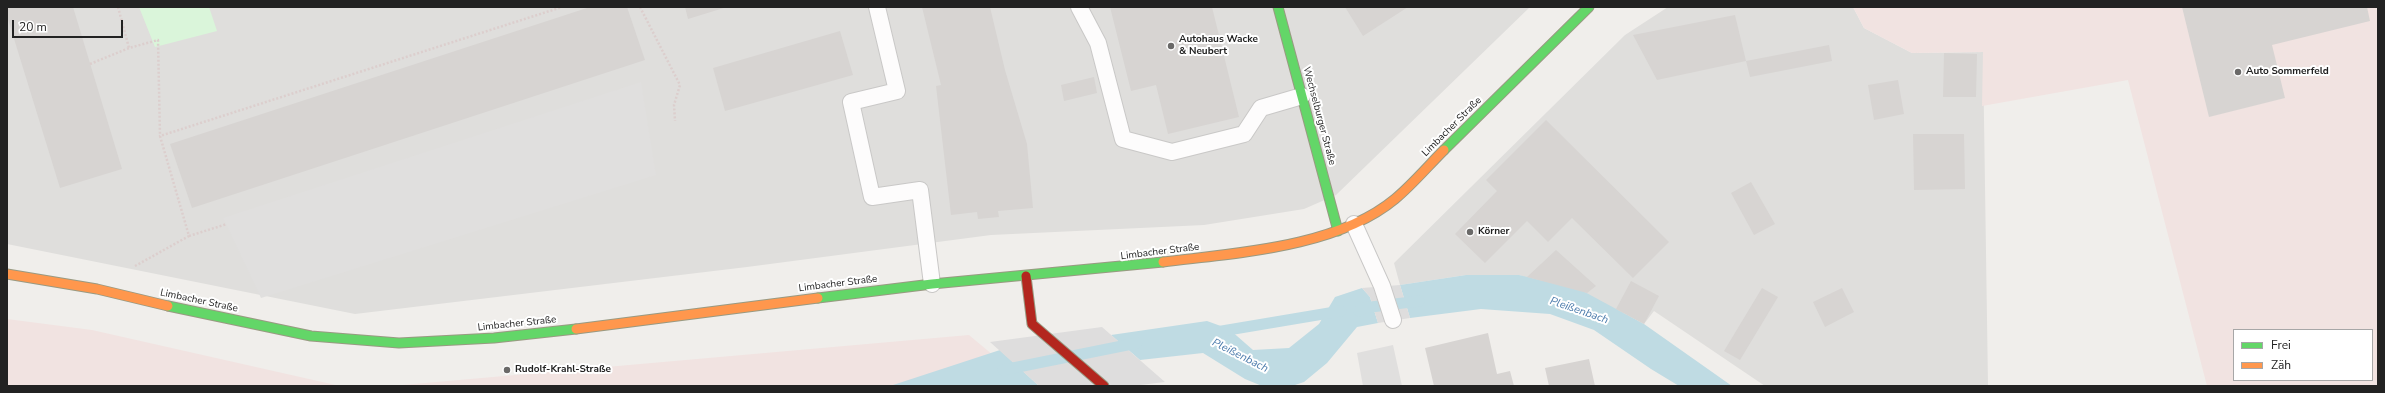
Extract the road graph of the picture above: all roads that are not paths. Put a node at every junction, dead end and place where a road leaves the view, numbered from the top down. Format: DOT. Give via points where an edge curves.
graph roads {
  1 [pos="877,7"];
  2 [pos="1079,7"];
  3 [pos="1278,7"];
  4 [pos="1589,7"];
  5 [pos="1302,96"];
  6 [pos="1354,224"];
  7 [pos="1338,230"];
  8 [pos="7,274"];
  9 [pos="1026,276"];
  10 [pos="932,284"];
  11 [pos="1393,320"];
  12 [pos="1104,386"];
  1 -- 10 [label="lane" via="897,91 851,102 872,197 920,190"];
  2 -- 5 [label="lane" via="1098,43 1123,139 1172,152 1244,134 1261,108"];
  3 -- 5 [label="main road, Wechselburger Straße"];
  4 -- 6 [label="main road, Limbacher Straße" via="1394,200"];
  5 -- 7 [label="main road, Wechselburger Straße"];
  6 -- 7 [label="main road, Limbacher Straße"];
  6 -- 11 [label="lane" via="1382,286"];
  7 -- 9 [label="main road, Limbacher Straße" via="1320,237 1252,251"];
  8 -- 10 [label="main road, Limbacher Straße" via="97,289 310,336 399,343 554,332"];
  9 -- 10 [label="main road, Limbacher Straße"];
  9 -- 12 [label="main road" via="1032,324"];
}
